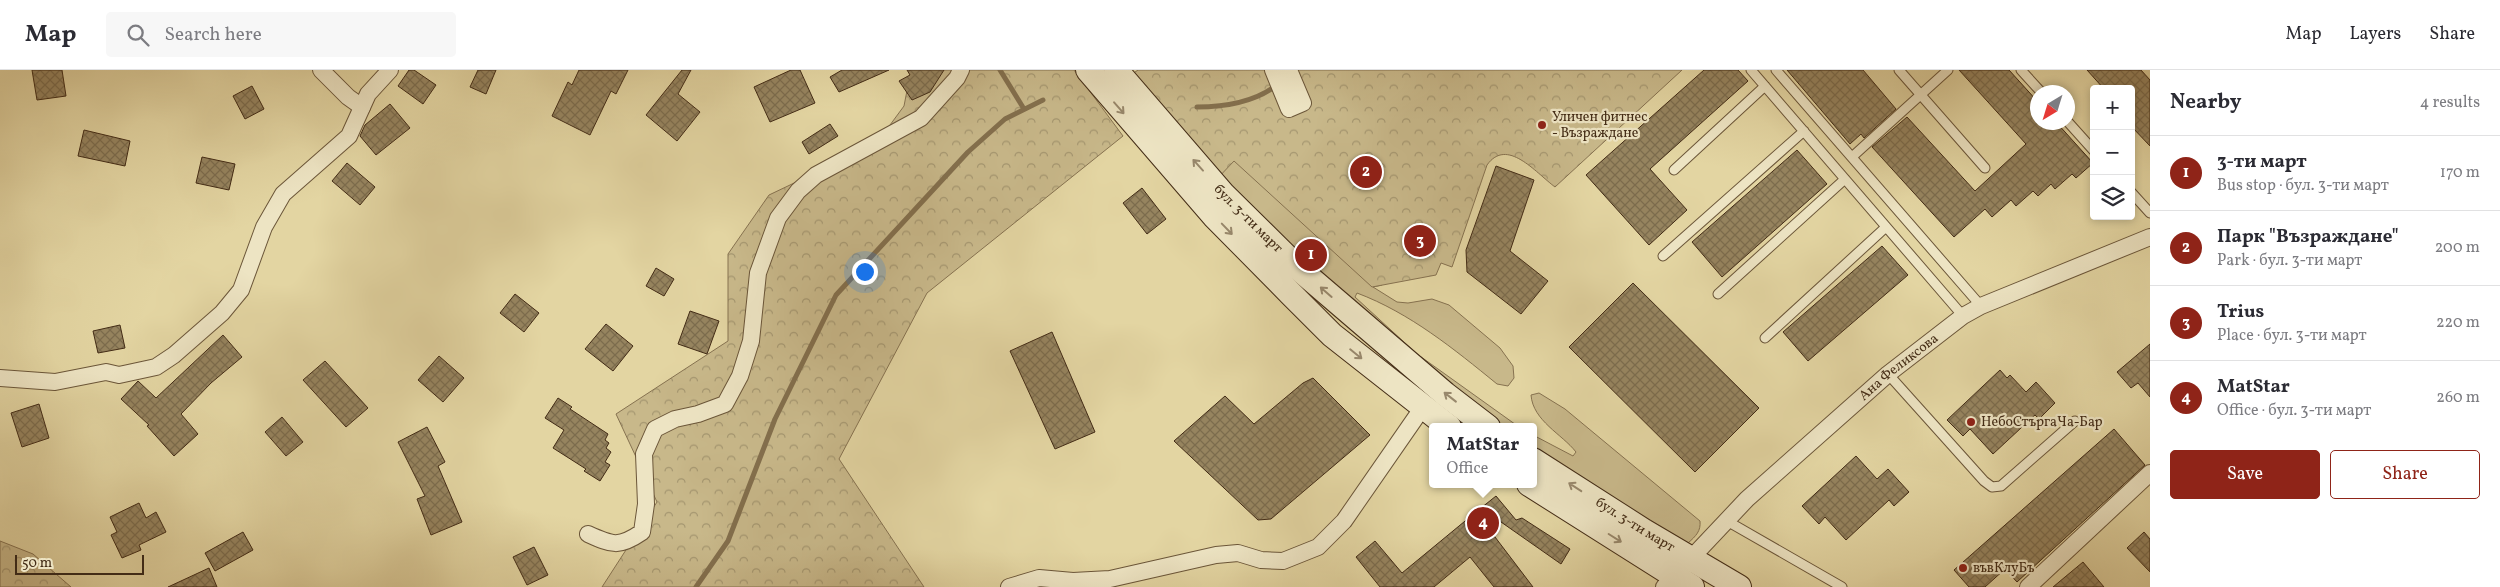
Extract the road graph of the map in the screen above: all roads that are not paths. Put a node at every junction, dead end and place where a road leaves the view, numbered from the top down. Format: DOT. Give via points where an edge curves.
graph roads {
  1 [pos="321,70"];
  2 [pos="390,70"];
  3 [pos="961,70"];
  4 [pos="1088,70"];
  5 [pos="1116,70"];
  6 [pos="1273,70"];
  7 [pos="1289,70"];
  8 [pos="1751,70"];
  9 [pos="1776,70"];
  10 [pos="1899,70"];
  11 [pos="1948,70"];
  12 [pos="2021,70"];
  13 [pos="2035,85"];
  14 [pos="1765,86"];
  15 [pos="1920,95"];
  16 [pos="362,107"];
  17 [pos="2075,130"];
  18 [pos="1804,131"];
  19 [pos="2090,147"];
  20 [pos="1852,157"];
  21 [pos="1985,168"];
  22 [pos="1674,170"];
  23 [pos="1845,179"];
  24 [pos="2135,196"];
  25 [pos="2150,213"];
  26 [pos="1886,227"];
  27 [pos="2150,237"];
  28 [pos="1663,256"];
  29 [pos="1718,294"];
  30 [pos="1981,306"];
  31 [pos="1963,316"];
  32 [pos="1765,338"];
  33 [pos="1888,374"];
  34 [pos="0,378"];
  35 [pos="1423,407"];
  36 [pos="2075,421"];
  37 [pos="1444,423"];
  38 [pos="1483,423"];
  39 [pos="1537,463"];
  40 [pos="2150,473"];
  41 [pos="1535,488"];
  42 [pos="1727,521"];
  43 [pos="588,534"];
  44 [pos="1690,559"];
  45 [pos="1075,584"];
  46 [pos="1677,584"];
  47 [pos="1009,587"];
  48 [pos="1739,587"];
  49 [pos="1842,587"];
  50 [pos="2028,587"];
  1 -- 16 [label="street"];
  2 -- 16 [label="street" via="368,94"];
  3 -- 43 [label="street" via="921,118 816,175 798,191 778,218 758,273 752,341 740,376 724,404 675,419 655,430 644,454 646,504 642,532 627,542 609,544"];
  4 -- 35 [label="street, бул. 3-ти март, one-way" via="1214,216 1291,294 1332,335"];
  38 -- 5 [label="street, бул. 3-ти март, one-way" via="1299,269 1223,194"];
  6 -- 7 [label="street" via="1289,109 1303,103"];
  8 -- 14 [label="lane"];
  9 -- 20 [label="lane"];
  10 -- 15 [label="lane"];
  11 -- 15 [label="lane"];
  12 -- 13 [label="lane"];
  14 -- 18 [label="lane"];
  14 -- 22 [label="lane"];
  15 -- 20 [label="lane"];
  15 -- 21 [label="lane"];
  16 -- 34 [label="street" via="349,136 283,194 264,228 241,290 222,313 174,355 156,367 119,375 106,372 55,382"];
  17 -- 19 [label="lane"];
  18 -- 23 [label="lane"];
  18 -- 28 [label="lane"];
  20 -- 30 [label="lane"];
  23 -- 26 [label="lane"];
  23 -- 29 [label="lane"];
  24 -- 25 [label="lane"];
  26 -- 31 [label="lane"];
  26 -- 32 [label="lane"];
  27 -- 30 [label="street, Ана Феликсова"];
  30 -- 31 [label="street, Ана Феликсова"];
  31 -- 33 [label="street, Ана Феликсова"];
  33 -- 36 [label="lane" via="1992,486 2001,486"];
  33 -- 42 [label="street, Ана Феликсова" via="1747,499"];
  35 -- 37 [label="street, бул. 3-ти март"];
  35 -- 45 [label="street" via="1344,521 1318,547 1283,561 1238,554 1216,555"];
  44 -- 39 [label="street, бул. 3-ти март, one-way"];
  40 -- 50 [label="street"];
  41 -- 46 [label="street, бул. 3-ти март, one-way"];
  42 -- 44 [label="street, Ана Феликсова"];
  42 -- 49 [label="lane"];
  44 -- 46 [label="street, Ана Феликсова"];
  44 -- 48 [label="street, бул. 3-ти март"];
  45 -- 47 [label="street" via="1040,578"];
}
